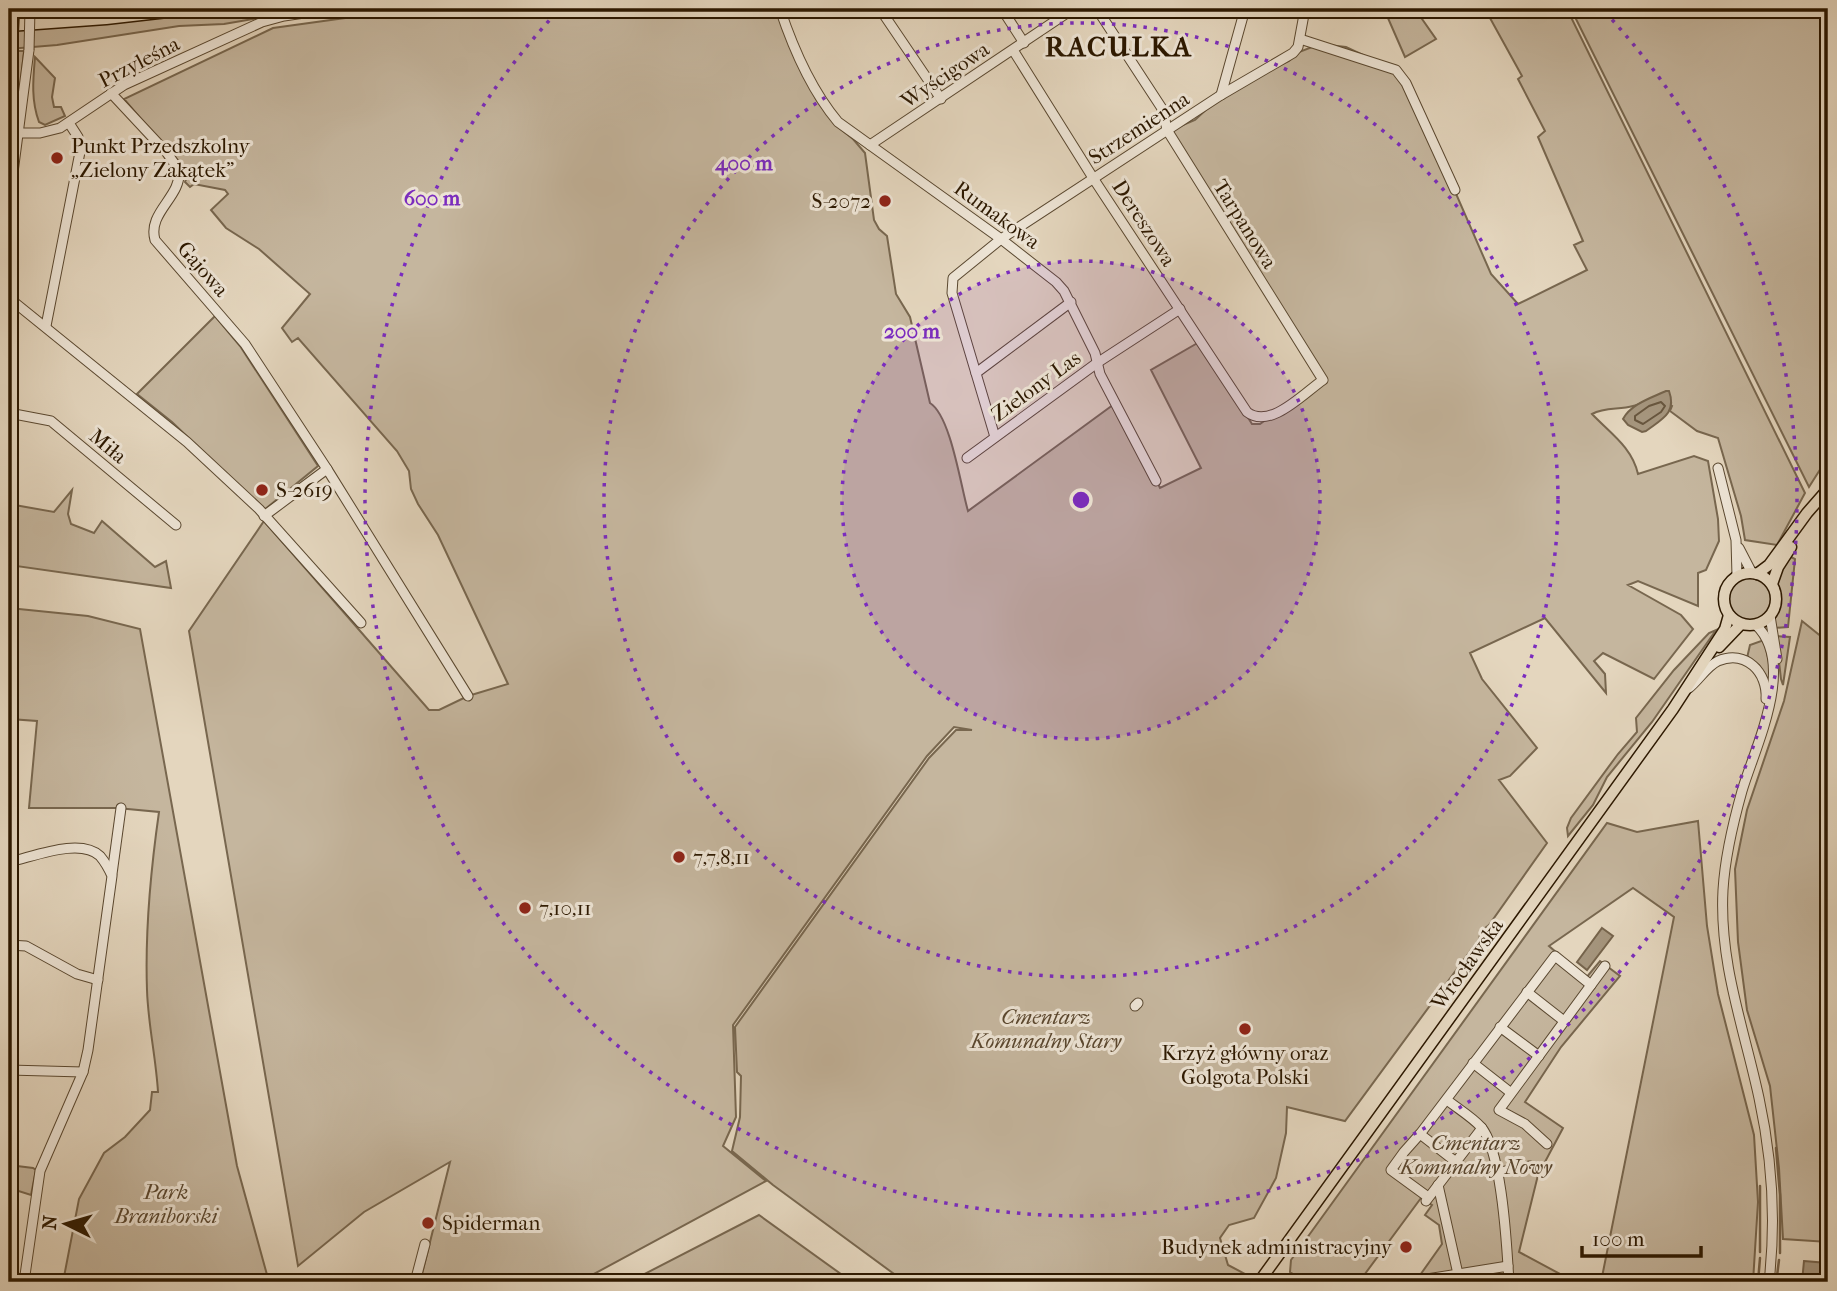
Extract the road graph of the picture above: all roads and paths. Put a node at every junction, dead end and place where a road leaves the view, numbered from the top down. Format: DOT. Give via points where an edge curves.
graph roads {
  1 [pos="15,9"];
  2 [pos="30,9"];
  3 [pos="41,9"];
  4 [pos="185,9"];
  5 [pos="331,9"];
  6 [pos="780,9"];
  7 [pos="880,9"];
  8 [pos="1002,9"];
  9 [pos="1073,9"];
  10 [pos="1097,9"];
  11 [pos="1245,9"];
  12 [pos="1305,9"];
  13 [pos="9,11"];
  14 [pos="9,25"];
  15 [pos="1300,39"];
  16 [pos="1024,43"];
  17 [pos="1013,50"];
  18 [pos="9,82"];
  19 [pos="111,93"];
  20 [pos="1221,95"];
  21 [pos="941,99"];
  22 [pos="9,120"];
  23 [pos="69,123"];
  24 [pos="1167,130"];
  25 [pos="19,133"];
  26 [pos="9,141"];
  27 [pos="870,145"];
  28 [pos="1093,178"];
  29 [pos="1455,190"];
  30 [pos="9,204"];
  31 [pos="1001,239"];
  32 [pos="9,298"];
  33 [pos="1071,302"];
  34 [pos="1180,309"];
  35 [pos="46,326"];
  36 [pos="1097,363"];
  37 [pos="976,373"];
  38 [pos="1247,412"];
  39 [pos="9,413"];
  40 [pos="995,437"];
  41 [pos="967,458"];
  42 [pos="1718,468"];
  43 [pos="327,469"];
  44 [pos="1156,481"];
  45 [pos="1828,489"];
  46 [pos="1820,500"];
  47 [pos="264,516"];
  48 [pos="176,525"];
  49 [pos="1736,540"];
  50 [pos="1755,573"];
  51 [pos="1737,576"];
  52 [pos="1772,584"];
  53 [pos="1729,615"];
  54 [pos="1770,616"];
  55 [pos="361,623"];
  56 [pos="1741,624"];
  57 [pos="1756,625"];
  58 [pos="9,641"];
  59 [pos="1702,666"];
  60 [pos="9,687"];
  61 [pos="1685,692"];
  62 [pos="468,696"];
  63 [pos="1764,725"];
  64 [pos="1758,743"];
  65 [pos="9,806"];
  66 [pos="121,808"];
  67 [pos="9,822"];
  68 [pos="9,862"];
  69 [pos="112,876"];
  70 [pos="9,945"];
  71 [pos="1605,966"];
  72 [pos="98,980"];
  73 [pos="1591,985"];
  74 [pos="1527,992"];
  75 [pos="1564,1021"];
  76 [pos="1500,1027"];
  77 [pos="1539,1056"];
  78 [pos="1473,1063"];
  79 [pos="9,1070"];
  80 [pos="83,1072"];
  81 [pos="1510,1092"];
  82 [pos="1447,1100"];
  83 [pos="1482,1128"];
  84 [pos="1420,1134"];
  85 [pos="1547,1144"];
  86 [pos="1456,1162"];
  87 [pos="1530,1166"];
  88 [pos="1496,1173"];
  89 [pos="1438,1185"];
  90 [pos="425,1244"];
  91 [pos="1508,1266"];
  92 [pos="1458,1274"];
  93 [pos="9,1280"];
  94 [pos="22,1282"];
  95 [pos="415,1282"];
  96 [pos="1259,1282"];
  97 [pos="1424,1282"];
  98 [pos="1509,1282"];
  99 [pos="1769,1282"];
  1 -- 18 [label="street, bridge"];
  2 -- 25 [label="street, bridge"];
  3 -- 13 [label="highway"];
  4 -- 14 [label="highway"];
  5 -- 19 [label="street, Przyleśna" via="262,22"];
  6 -- 27 [label="street, Rumakowa" via="826,108"];
  7 -- 21 [label="street"];
  8 -- 16 [label="street"];
  9 -- 16 [label="street, Wyścigowa"];
  10 -- 24 [label="street, Tarpanowa" via="1163,110"];
  11 -- 20 [label="street, Strzemienna"];
  12 -- 15 [label="street"];
  15 -- 20 [label="street" via="1293,53"];
  15 -- 29 [label="street" via="1396,70"];
  16 -- 17 [label="street, Wyścigowa"];
  17 -- 21 [label="street, Wyścigowa"];
  17 -- 28 [label="street, Dereszowa"];
  19 -- 23 [label="street, Przyleśna"];
  19 -- 43 [label="street, Gajowa" via="179,170 177,186 154,223 155,240 245,344"];
  20 -- 24 [label="street, Strzemienna"];
  21 -- 27 [label="street, Wyścigowa"];
  22 -- 25 [label="street"];
  23 -- 25 [label="street, Przyleśna" via="51,131"];
  23 -- 35 [label="street" via="80,152"];
  24 -- 28 [label="street, Strzemienna"];
  24 -- 38 [label="street, Tarpanowa" via="1323,380 1267,417"];
  25 -- 26 [label="street"];
  25 -- 30 [label="street"];
  27 -- 31 [label="street, Rumakowa"];
  28 -- 31 [label="street, Strzemienna"];
  28 -- 34 [label="street, Dereszowa"];
  31 -- 33 [label="street, Rumakowa" via="1056,282"];
  31 -- 37 [label="street, Zielony Las" via="958,273 951,285"];
  32 -- 35 [label="street"];
  33 -- 36 [label="street, Rumakowa"];
  33 -- 37 [label="street"];
  34 -- 36 [label="street"];
  34 -- 38 [label="street, Dereszowa"];
  35 -- 47 [label="street" via="187,442"];
  36 -- 40 [label="street, Zielony Las"];
  36 -- 44 [label="street, Rumakowa"];
  37 -- 40 [label="street, Zielony Las"];
  39 -- 48 [label="street, Miła" via="51,421"];
  40 -- 41 [label="street, Zielony Las"];
  42 -- 49 [label="street"];
  43 -- 47 [label="street"];
  43 -- 62 [label="street, Gajowa"];
  45 -- 46 [label="main road"];
  46 -- 50 [label="main road" via="1769,565"];
  46 -- 52 [label="main road"];
  47 -- 55 [label="street"];
  49 -- 50 [label="street"];
  49 -- 51 [label="street"];
  50 -- 51 [label="main road"];
  50 -- 52 [label="main road"];
  51 -- 53 [label="main road" via="1724,593"];
  52 -- 54 [label="main road" via="1776,600"];
  53 -- 56 [label="main road"];
  53 -- 59 [label="main road, Wrocławska"];
  54 -- 57 [label="main road"];
  54 -- 63 [label="street" via="1777,683"];
  56 -- 57 [label="main road"];
  56 -- 59 [label="main road, Wrocławska"];
  57 -- 63 [label="street" via="1765,636 1773,665"];
  58 -- 60 [label="street"];
  59 -- 61 [label="main road, Wrocławska"];
  61 -- 64 [label="street" via="1717,661 1737,658 1750,664 1766,687"];
  61 -- 96 [label="main road, Wrocławska"];
  63 -- 64 [label="street"];
  64 -- 99 [label="street" via="1728,850 1723,908 1729,978 1767,1143 1773,1211"];
  65 -- 67 [label="street"];
  66 -- 69 [label="street"];
  68 -- 69 [label="street" via="82,848 100,856"];
  69 -- 72 [label="street"];
  70 -- 72 [label="street" via="26,946 77,974"];
  71 -- 73 [label="street"];
  72 -- 80 [label="street"];
  73 -- 74 [label="street" via="1555,956"];
  73 -- 75 [label="street"];
  74 -- 75 [label="street"];
  74 -- 76 [label="street"];
  75 -- 77 [label="street"];
  76 -- 77 [label="street"];
  76 -- 78 [label="street"];
  77 -- 81 [label="street"];
  78 -- 81 [label="street"];
  78 -- 82 [label="street"];
  79 -- 80 [label="street"];
  80 -- 94 [label="street" via="40,1171"];
  81 -- 85 [label="street" via="1499,1110 1525,1124"];
  82 -- 83 [label="street"];
  82 -- 84 [label="street"];
  83 -- 86 [label="street"];
  83 -- 88 [label="street"];
  84 -- 86 [label="street"];
  84 -- 89 [label="street" via="1391,1170 1427,1199"];
  86 -- 89 [label="street"];
  87 -- 88 [label="street"];
  88 -- 91 [label="street"];
  89 -- 92 [label="street"];
  90 -- 95 [label="street"];
  91 -- 92 [label="street"];
  91 -- 98 [label="street"];
  92 -- 97 [label="street"];
  93 -- 94 [label="street"];
}
